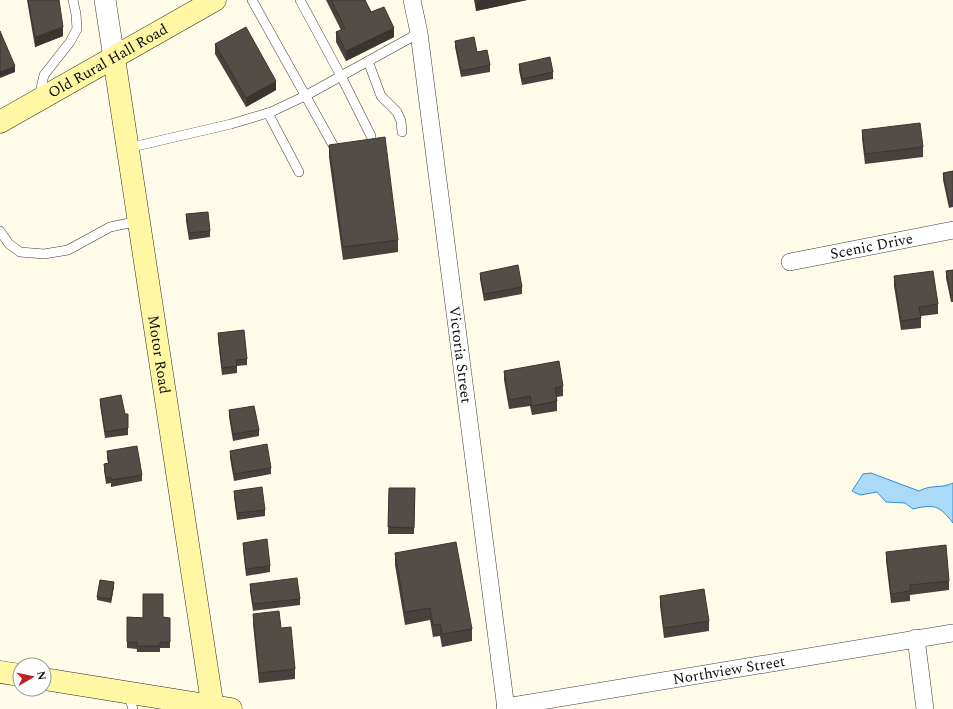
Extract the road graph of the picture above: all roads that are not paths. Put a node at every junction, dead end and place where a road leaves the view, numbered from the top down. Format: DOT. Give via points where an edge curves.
graph roads {
  1 [pos="73,0"];
  2 [pos="105,0"];
  3 [pos="215,0"];
  4 [pos="252,0"];
  5 [pos="300,0"];
  6 [pos="412,0"];
  7 [pos="419,33"];
  8 [pos="114,58"];
  9 [pos="368,61"];
  10 [pos="341,76"];
  11 [pos="305,96"];
  12 [pos="38,101"];
  13 [pos="268,113"];
  14 [pos="0,122"];
  15 [pos="402,132"];
  16 [pos="371,136"];
  17 [pos="333,145"];
  18 [pos="128,148"];
  19 [pos="299,172"];
  20 [pos="139,221"];
  21 [pos="953,230"];
  22 [pos="0,231"];
  23 [pos="790,262"];
  24 [pos="953,633"];
  25 [pos="916,638"];
  26 [pos="0,672"];
  27 [pos="12,674"];
  28 [pos="52,681"];
  29 [pos="130,701"];
  30 [pos="219,708"];
  31 [pos="506,708"];
  32 [pos="926,709"];
  1 -- 12 [label="lane" via="77,29 44,75"];
  2 -- 8 [label="street, Motor Road"];
  3 -- 8 [label="main road, Old Rural Hall Road"];
  4 -- 11 [label="lane"];
  5 -- 10 [label="lane"];
  6 -- 7 [label="street, Victoria Street"];
  7 -- 9 [label="lane"];
  7 -- 31 [label="street, Victoria Street"];
  8 -- 12 [label="main road, Old Rural Hall Road"];
  8 -- 18 [label="main road, Motor Road"];
  9 -- 10 [label="lane"];
  9 -- 15 [label="lane" via="381,96 397,112"];
  10 -- 11 [label="lane"];
  10 -- 16 [label="lane"];
  11 -- 13 [label="lane"];
  11 -- 17 [label="lane"];
  12 -- 14 [label="main road, Old Rural Hall Road"];
  13 -- 18 [label="lane"];
  13 -- 19 [label="lane"];
  18 -- 20 [label="main road, Motor Road"];
  20 -- 22 [label="lane" via="110,227 68,250 44,254 20,252"];
  20 -- 30 [label="main road, Motor Road"];
  21 -- 23 [label="street, Scenic Drive"];
  24 -- 25 [label="street, Northview Street"];
  25 -- 31 [label="street, Northview Street"];
  25 -- 32 [label="street"];
  26 -- 27 [label="main road"];
  28 -- 29 [label="main road"];
  29 -- 30 [label="main road"];
}
